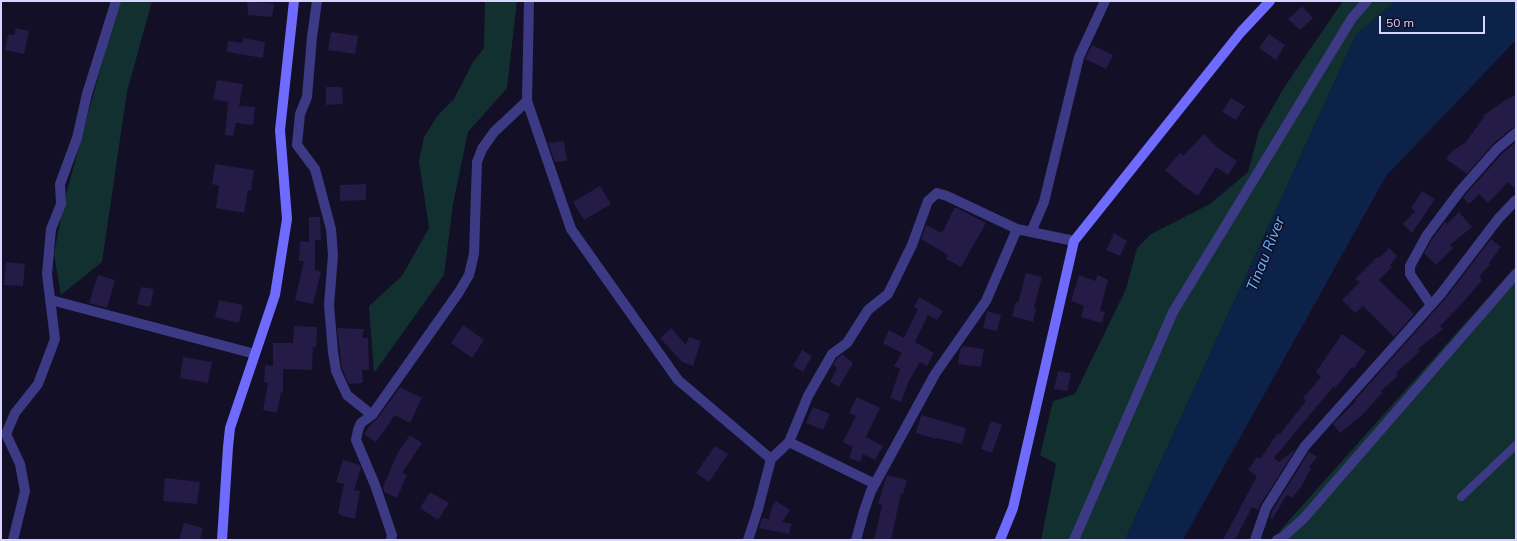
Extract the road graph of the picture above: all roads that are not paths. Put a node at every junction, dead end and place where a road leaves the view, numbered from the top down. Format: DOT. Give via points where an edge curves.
graph roads {
  1 [pos="116,1"];
  2 [pos="294,1"];
  3 [pos="317,1"];
  4 [pos="529,1"];
  5 [pos="1105,1"];
  6 [pos="1270,1"];
  7 [pos="1367,1"];
  8 [pos="527,101"];
  9 [pos="1516,134"];
  10 [pos="1516,200"];
  11 [pos="1017,229"];
  12 [pos="1031,232"];
  13 [pos="1074,241"];
  14 [pos="1516,274"];
  15 [pos="51,300"];
  16 [pos="1431,305"];
  17 [pos="255,354"];
  18 [pos="372,415"];
  19 [pos="789,442"];
  20 [pos="1516,445"];
  21 [pos="771,459"];
  22 [pos="875,484"];
  23 [pos="1461,497"];
  24 [pos="13,540"];
  25 [pos="222,540"];
  26 [pos="391,540"];
  27 [pos="748,540"];
  28 [pos="856,540"];
  29 [pos="1000,540"];
  30 [pos="1074,540"];
  31 [pos="1255,540"];
  32 [pos="1277,540"];
  1 -- 15 [label="street" via="87,94 77,138 60,184 61,204 51,229 48,252 47,274"];
  2 -- 17 [label="street" via="280,130 287,220 275,295"];
  3 -- 18 [label="street" via="307,97 300,114 297,145 315,169 331,229 333,255 329,305 336,371 347,395"];
  4 -- 8 [label="street"];
  5 -- 12 [label="street" via="1079,57 1044,202"];
  6 -- 13 [label="street" via="1241,32"];
  7 -- 30 [label="street" via="1352,18 1173,312"];
  8 -- 18 [label="street" via="494,132 482,149 477,162 474,254 469,275"];
  8 -- 21 [label="street" via="571,229 678,380"];
  9 -- 16 [label="street" via="1497,149 1460,191 1427,235 1410,266 1410,274"];
  10 -- 16 [label="street" via="1498,219"];
  11 -- 12 [label="street"];
  11 -- 19 [label="street" via="947,196 937,193 928,201 912,245 888,294 868,310 847,343 832,354 808,396"];
  11 -- 22 [label="street" via="986,301 935,374"];
  12 -- 13 [label="street"];
  13 -- 29 [label="street" via="1014,508"];
  14 -- 32 [label="street" via="1304,518"];
  15 -- 17 [label="street"];
  15 -- 24 [label="street" via="55,339 38,384 15,413 6,434 20,464 25,491"];
  16 -- 31 [label="street" via="1305,446 1266,508"];
  17 -- 25 [label="street" via="230,428"];
  18 -- 26 [label="street" via="361,423 356,440 375,485 392,535"];
  19 -- 21 [label="street"];
  19 -- 22 [label="street"];
  20 -- 23 [label="lane"];
  21 -- 27 [label="street"];
  22 -- 28 [label="street" via="864,510"];
}
